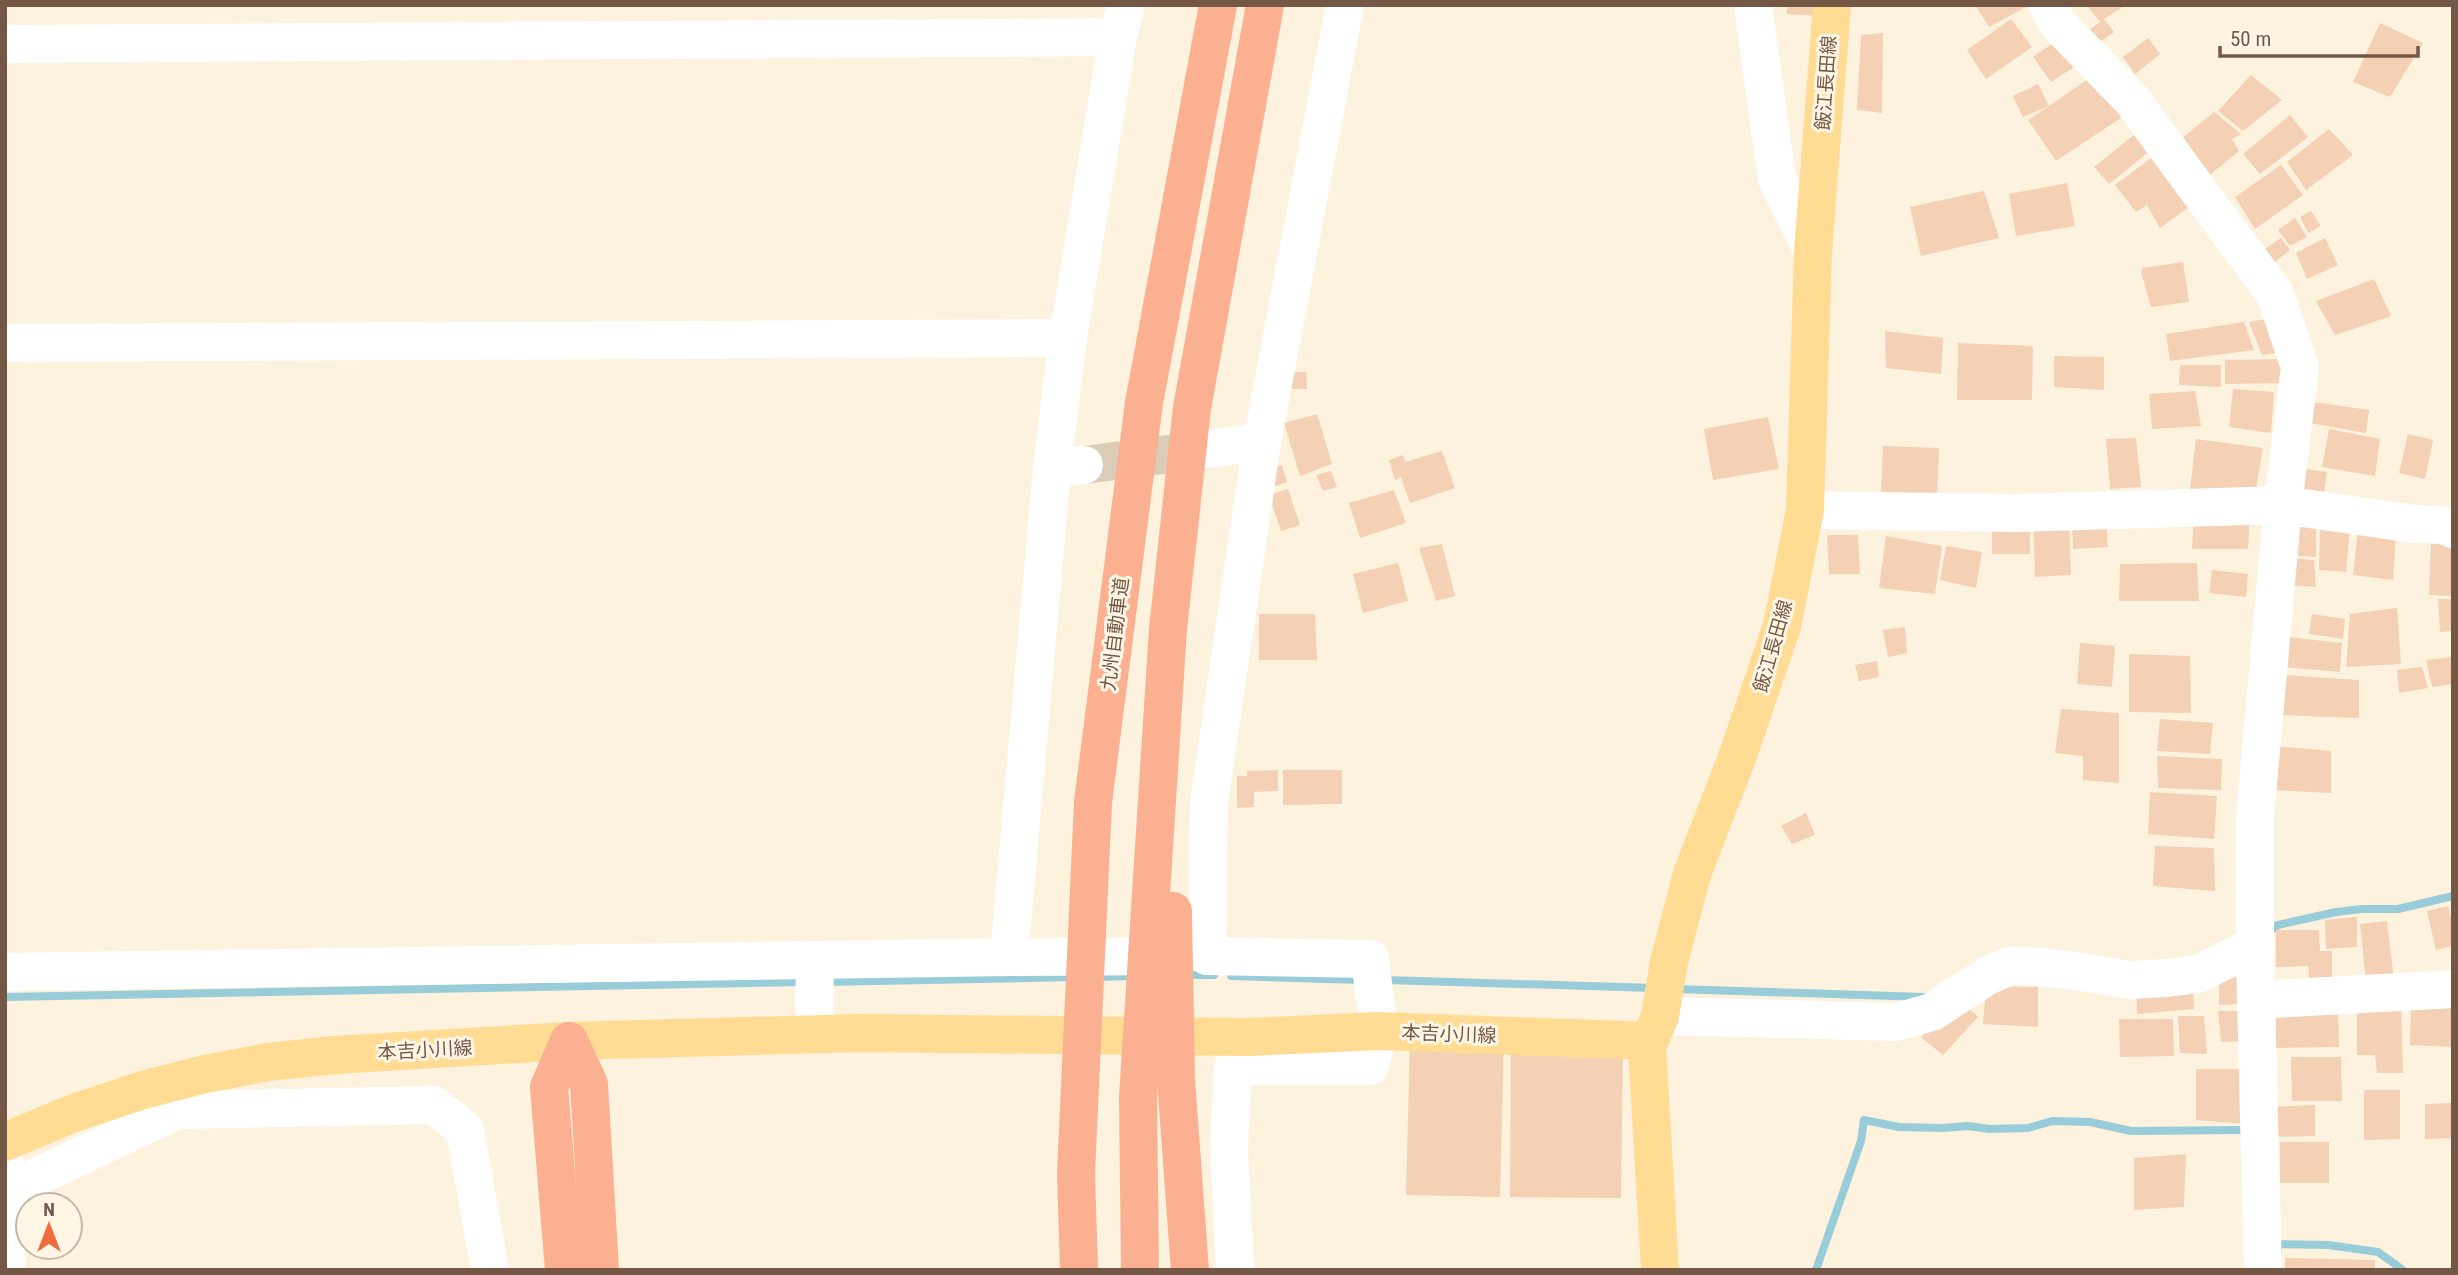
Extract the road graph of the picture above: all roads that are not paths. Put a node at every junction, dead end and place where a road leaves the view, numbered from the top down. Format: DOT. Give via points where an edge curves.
graph roads {
  1 [pos="1218,5"];
  2 [pos="1265,5"];
  3 [pos="1345,5"];
  4 [pos="1753,5"];
  5 [pos="1832,5"];
  6 [pos="2047,5"];
  7 [pos="1122,21"];
  8 [pos="5,44"];
  9 [pos="1813,251"];
  10 [pos="1068,338"];
  11 [pos="5,343"];
  12 [pos="1262,442"];
  13 [pos="1208,449"];
  14 [pos="2283,505"];
  15 [pos="1805,510"];
  16 [pos="2453,529"];
  17 [pos="1162,923"];
  18 [pos="2256,945"];
  19 [pos="1208,956"];
  20 [pos="1009,957"];
  21 [pos="815,960"];
  22 [pos="5,972"];
  23 [pos="2453,989"];
  24 [pos="2256,1000"];
  25 [pos="1655,1029"];
  26 [pos="1379,1031"];
  27 [pos="814,1034"];
  28 [pos="569,1041"];
  29 [pos="5,1142"];
  30 [pos="1076,1174"];
  31 [pos="6,1176"];
  32 [pos="6,1270"];
  33 [pos="489,1270"];
  34 [pos="564,1270"];
  35 [pos="600,1270"];
  36 [pos="1070,1270"];
  37 [pos="1079,1270"];
  38 [pos="1140,1270"];
  39 [pos="1190,1270"];
  40 [pos="1235,1270"];
  41 [pos="1660,1270"];
  42 [pos="2263,1270"];
  1 -- 30 [label="highway, 九州自動車道" via="1144,403 1093,802"];
  2 -- 17 [label="highway" via="1192,408 1168,629"];
  3 -- 12 [label="street"];
  4 -- 9 [label="street" via="1777,178"];
  5 -- 9 [label="main road, 飯江長田線"];
  6 -- 14 [label="street" via="2058,24 2131,99 2275,294 2300,367"];
  7 -- 8 [label="street"];
  7 -- 10 [label="street"];
  9 -- 15 [label="main road, 飯江長田線"];
  10 -- 11 [label="street"];
  10 -- 20 [label="street" via="1068,467"];
  12 -- 13 [label="street"];
  12 -- 19 [label="street" via="1209,802"];
  14 -- 15 [label="street" via="2014,513"];
  14 -- 16 [label="street"];
  14 -- 18 [label="street" via="2255,817"];
  15 -- 25 [label="main road, 飯江長田線" via="1782,626 1692,874"];
  17 -- 38 [label="highway" via="1139,1080"];
  17 -- 39 [label="highway"];
  18 -- 24 [label="street"];
  18 -- 25 [label="street" via="2199,974 2167,978 2130,980 2010,966 1932,1012 1896,1022"];
  19 -- 20 [label="street"];
  19 -- 26 [label="street" via="1370,959"];
  20 -- 21 [label="street"];
  21 -- 22 [label="street"];
  21 -- 27 [label="street"];
  23 -- 24 [label="street"];
  24 -- 42 [label="street"];
  25 -- 26 [label="main road, 本吉小川線"];
  25 -- 41 [label="main road, 飯江長田線" via="1647,1047"];
  26 -- 27 [label="main road, 本吉小川線" via="1248,1037"];
  26 -- 40 [label="street" via="1370,1066 1233,1066 1229,1150"];
  27 -- 28 [label="main road, 本吉小川線"];
  28 -- 29 [label="main road, 本吉小川線" via="268,1062 143,1090"];
  28 -- 34 [label="highway" via="550,1087"];
  28 -- 35 [label="highway" via="589,1084"];
  30 -- 36 [label="highway"];
  30 -- 37 [label="highway, 九州自動車道"];
  31 -- 32 [label="street"];
  31 -- 33 [label="street" via="177,1110 434,1105 465,1130"];
}
